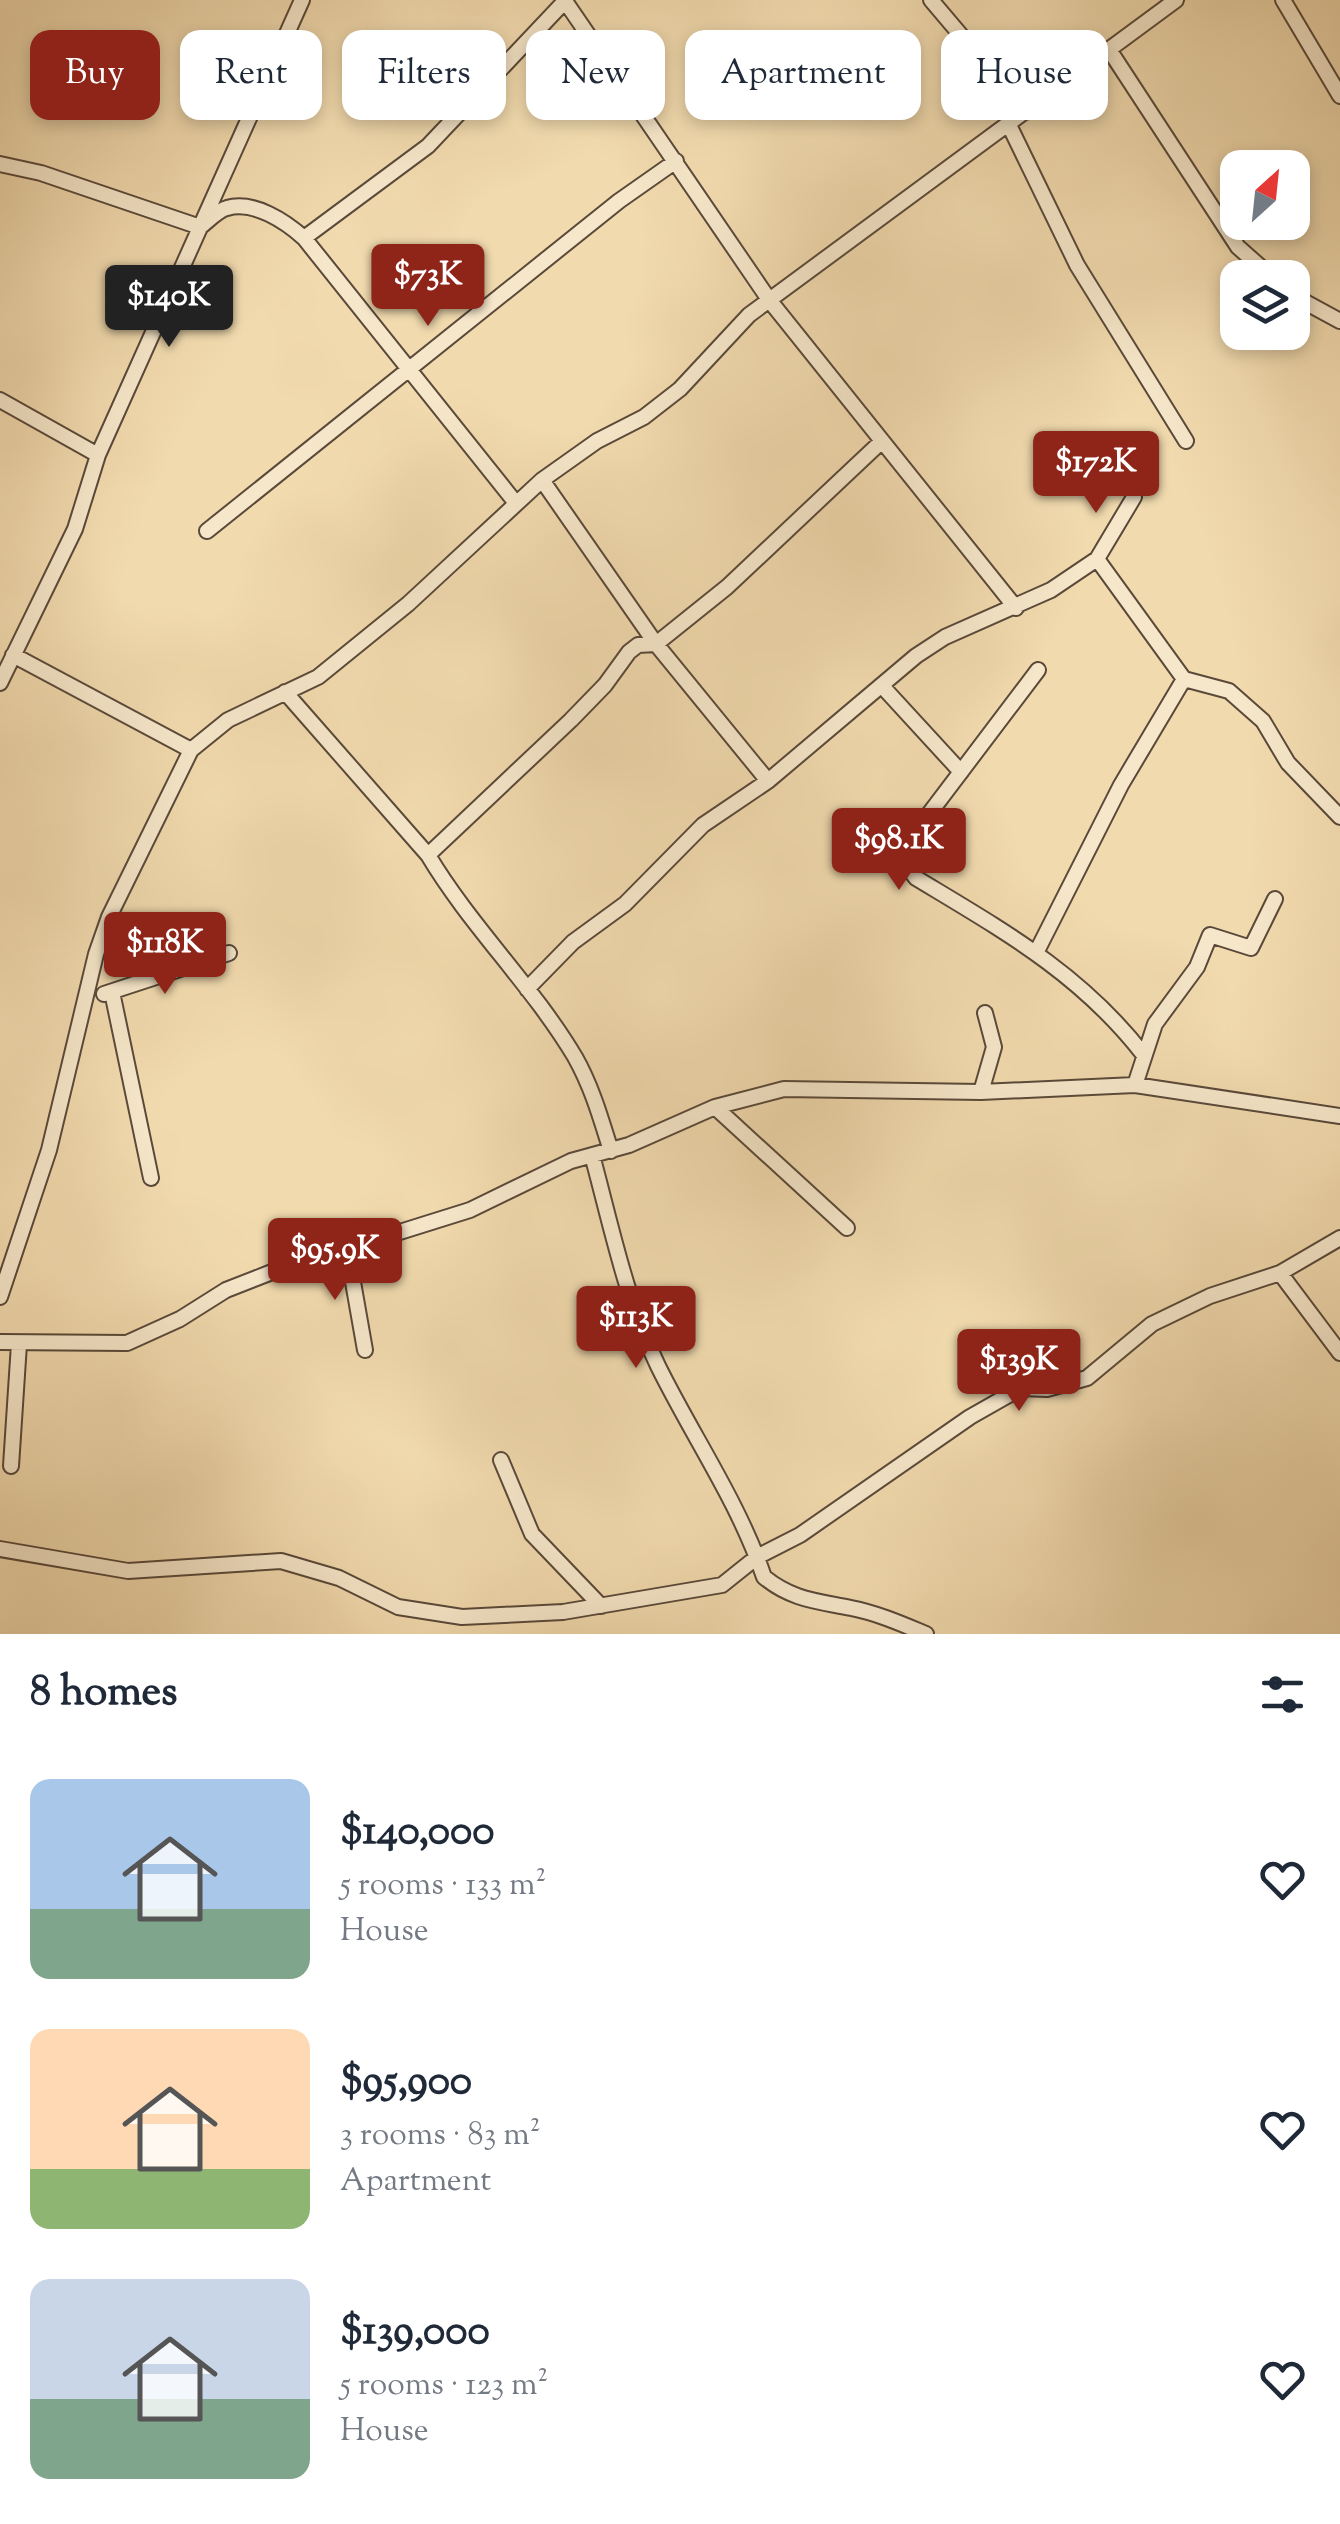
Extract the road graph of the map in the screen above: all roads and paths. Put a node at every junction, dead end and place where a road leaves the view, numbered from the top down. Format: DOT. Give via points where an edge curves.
graph roads {
  1 [pos="302,0"];
  2 [pos="565,0"];
  3 [pos="931,0"];
  4 [pos="1176,0"];
  5 [pos="1283,0"];
  6 [pos="956,30"];
  7 [pos="1110,52"];
  8 [pos="1340,96"];
  9 [pos="1016,120"];
  10 [pos="1009,125"];
  11 [pos="676,162"];
  12 [pos="0,164"];
  13 [pos="200,227"];
  14 [pos="304,238"];
  15 [pos="1253,260"];
  16 [pos="770,300"];
  17 [pos="1310,305"];
  18 [pos="1340,321"];
  19 [pos="410,372"];
  20 [pos="0,400"];
  21 [pos="1186,440"];
  22 [pos="882,441"];
  23 [pos="98,455"];
  24 [pos="542,480"];
  25 [pos="1134,497"];
  26 [pos="515,502"];
  27 [pos="207,531"];
  28 [pos="1097,559"];
  29 [pos="1016,608"];
  30 [pos="656,644"];
  31 [pos="12,655"];
  32 [pos="1038,670"];
  33 [pos="1184,679"];
  34 [pos="0,683"];
  35 [pos="882,686"];
  36 [pos="284,692"];
  37 [pos="191,750"];
  38 [pos="961,772"];
  39 [pos="768,781"];
  40 [pos="1340,816"];
  41 [pos="428,855"];
  42 [pos="1275,899"];
  43 [pos="1037,951"];
  44 [pos="229,952"];
  45 [pos="526,989"];
  46 [pos="112,992"];
  47 [pos="88,996"];
  48 [pos="985,1013"];
  49 [pos="1143,1054"];
  50 [pos="1135,1085"];
  51 [pos="981,1092"];
  52 [pos="715,1106"];
  53 [pos="1340,1116"];
  54 [pos="610,1152"];
  55 [pos="592,1155"];
  56 [pos="151,1178"];
  57 [pos="848,1228"];
  58 [pos="1340,1238"];
  59 [pos="348,1248"];
  60 [pos="1280,1272"];
  61 [pos="0,1297"];
  62 [pos="0,1342"];
  63 [pos="19,1344"];
  64 [pos="365,1350"];
  65 [pos="1340,1353"];
  66 [pos="501,1460"];
  67 [pos="11,1466"];
  68 [pos="0,1549"];
  69 [pos="757,1557"];
  70 [pos="601,1606"];
  71 [pos="893,1628"];
  72 [pos="926,1634"];
  1 -- 13 [label="street"];
  2 -- 11 [label="street"];
  2 -- 14 [label="street" via="428,146"];
  3 -- 6 [label="street"];
  4 -- 7 [label="street"];
  5 -- 8 [label="street"];
  7 -- 15 [label="street"];
  9 -- 10 [label="street"];
  10 -- 16 [label="street"];
  10 -- 21 [label="street" via="1077,265"];
  11 -- 16 [label="street"];
  11 -- 19 [label="street"];
  12 -- 13 [label="street"];
  13 -- 14 [label="street" via="227,208 256,209"];
  13 -- 23 [label="street"];
  14 -- 19 [label="street"];
  16 -- 22 [label="street"];
  16 -- 24 [label="street" via="668,398"];
  17 -- 18 [label="street"];
  19 -- 26 [label="street"];
  19 -- 27 [label="street"];
  20 -- 23 [label="street"];
  22 -- 29 [label="street"];
  22 -- 30 [label="street" via="802,521"];
  23 -- 31 [label="street" via="75,530"];
  24 -- 26 [label="street"];
  24 -- 30 [label="street"];
  25 -- 28 [label="street"];
  26 -- 36 [label="street" via="408,604 318,677"];
  28 -- 29 [label="street"];
  28 -- 33 [label="street"];
  29 -- 35 [label="street" via="946,637"];
  30 -- 39 [label="street"];
  30 -- 41 [label="street" via="638,644 629,652 582,708"];
  31 -- 34 [label="street"];
  31 -- 37 [label="street"];
  32 -- 38 [label="street"];
  33 -- 40 [label="street" via="1229,691 1263,721 1288,762"];
  33 -- 43 [label="street" via="1121,785"];
  35 -- 38 [label="street"];
  35 -- 39 [label="street"];
  36 -- 37 [label="street" via="228,720"];
  36 -- 41 [label="street"];
  37 -- 47 [label="street" via="109,916"];
  38 -- 43 [label="street" via="904,847 903,860 916,878"];
  39 -- 45 [label="street" via="702,826"];
  41 -- 45 [label="street"];
  42 -- 49 [label="street" via="1250,948 1210,935"];
  43 -- 49 [label="street" via="1108,1010"];
  44 -- 46 [label="street"];
  45 -- 54 [label="street" via="574,1055"];
  46 -- 47 [label="street"];
  46 -- 56 [label="street"];
  47 -- 61 [label="street" via="50,1150"];
  48 -- 51 [label="street" via="994,1047"];
  49 -- 50 [label="street"];
  50 -- 51 [label="street"];
  50 -- 53 [label="street"];
  51 -- 52 [label="street" via="784,1089"];
  52 -- 54 [label="street"];
  52 -- 57 [label="street"];
  54 -- 55 [label="street"];
  55 -- 59 [label="street" via="470,1210"];
  55 -- 69 [label="street" via="626,1282 658,1366 700,1436"];
  58 -- 60 [label="street"];
  59 -- 63 [label="street" via="226,1290 127,1343"];
  59 -- 64 [label="street"];
  60 -- 65 [label="street"];
  60 -- 69 [label="street" via="1152,1324 1087,1378 1020,1388"];
  62 -- 63 [label="street"];
  63 -- 67 [label="street"];
  66 -- 70 [label="street" via="532,1534"];
  68 -- 70 [label="street" via="128,1571 281,1561 339,1578 398,1607 462,1617"];
  69 -- 70 [label="street" via="722,1585"];
  69 -- 71 [label="street" via="764,1578 783,1593"];
  71 -- 72 [label="street"];
}
